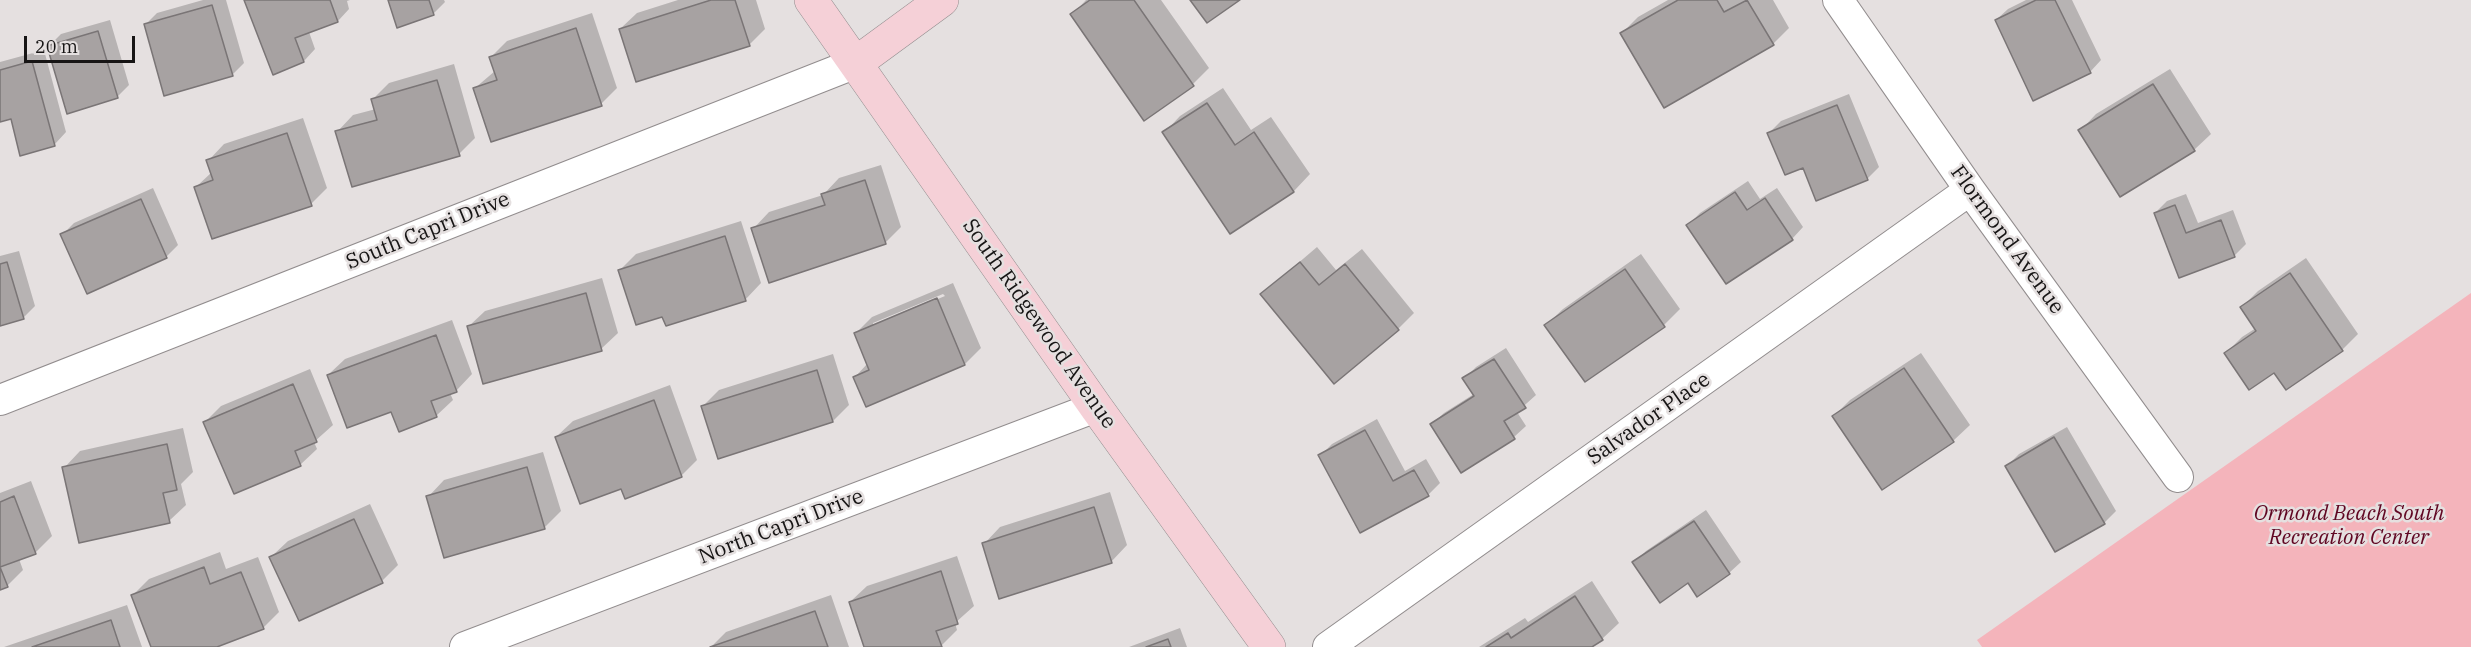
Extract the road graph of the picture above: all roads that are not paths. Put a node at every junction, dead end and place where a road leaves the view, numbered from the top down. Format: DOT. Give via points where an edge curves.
graph roads {
  1 [pos="811,0"];
  2 [pos="942,0"];
  3 [pos="1838,0"];
  4 [pos="856,63"];
  5 [pos="1970,190"];
  6 [pos="0,400"];
  7 [pos="1096,407"];
  8 [pos="2178,477"];
  9 [pos="465,647"];
  10 [pos="1269,647"];
  11 [pos="1328,647"];
  1 -- 4 [label="street, South Ridgewood Avenue"];
  2 -- 4 [label="street"];
  3 -- 5 [label="street, Flormond Avenue"];
  4 -- 6 [label="street, South Capri Drive"];
  4 -- 7 [label="street, South Ridgewood Avenue"];
  5 -- 8 [label="street, Flormond Avenue"];
  5 -- 11 [label="street, Salvador Place"];
  7 -- 9 [label="street, North Capri Drive"];
  7 -- 10 [label="street, South Ridgewood Avenue"];
}
